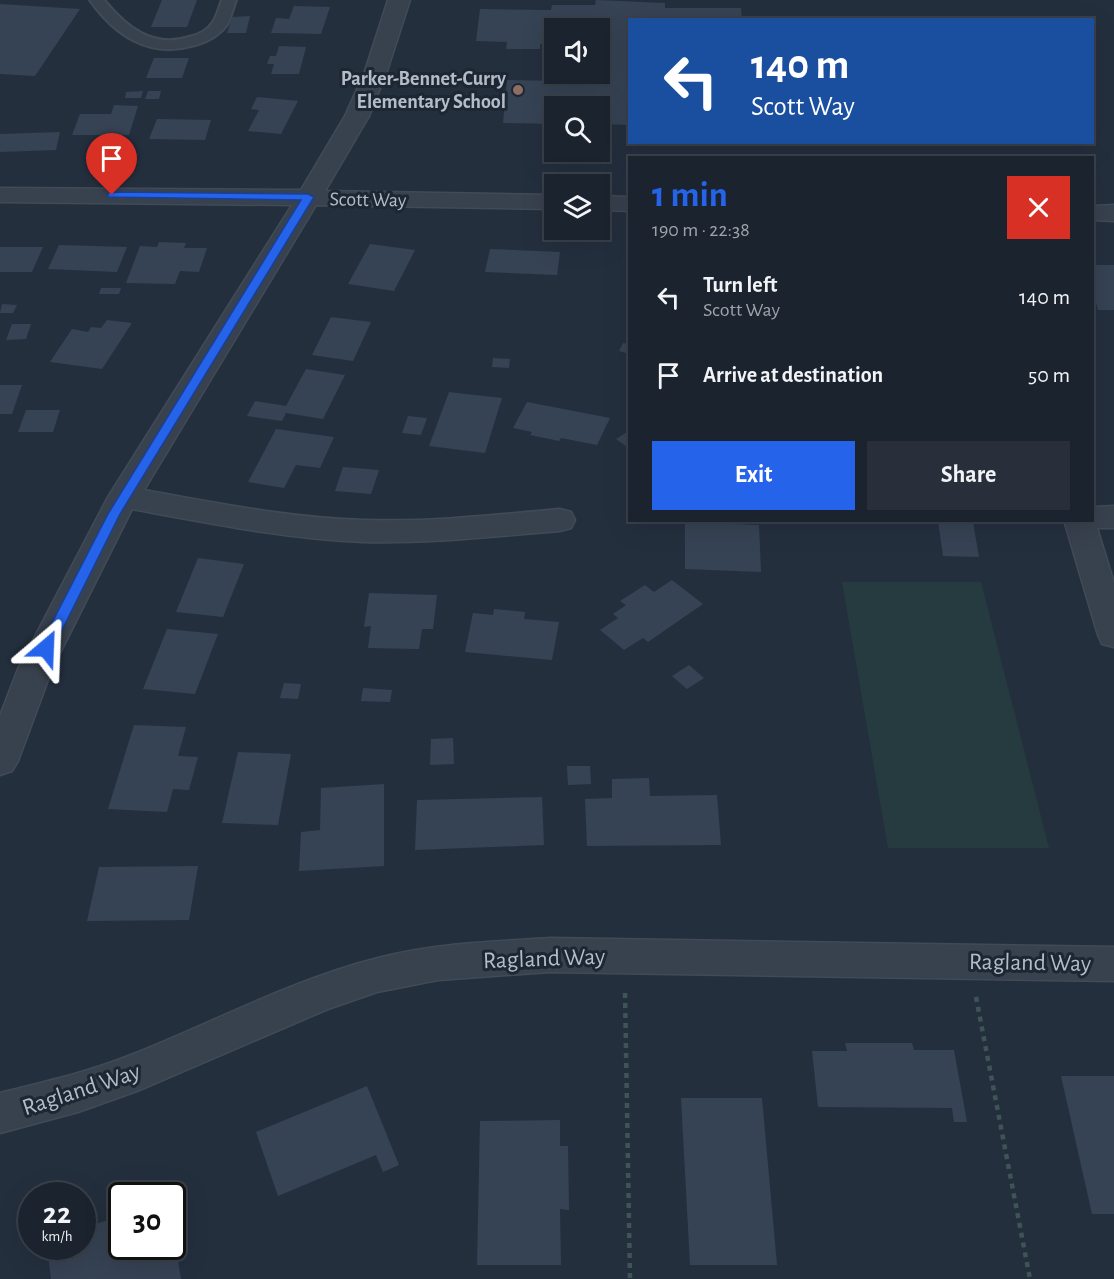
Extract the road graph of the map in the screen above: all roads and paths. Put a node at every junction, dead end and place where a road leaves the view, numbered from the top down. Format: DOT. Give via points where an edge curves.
graph roads {
  1 [pos="97,0"];
  2 [pos="229,0"];
  3 [pos="399,0"];
  4 [pos="0,195"];
  5 [pos="308,197"];
  6 [pos="544,202"];
  7 [pos="610,203"];
  8 [pos="628,204"];
  9 [pos="1094,213"];
  10 [pos="1114,213"];
  11 [pos="123,497"];
  12 [pos="1094,517"];
  13 [pos="1114,517"];
  14 [pos="560,520"];
  15 [pos="1080,522"];
  16 [pos="1114,635"];
  17 [pos="0,761"];
  18 [pos="624,956"];
  19 [pos="969,962"];
  20 [pos="1114,964"];
  21 [pos="0,1113"];
  22 [pos="630,1279"];
  23 [pos="1030,1279"];
  1 -- 2 [label="lane" via="110,17 146,42 171,45 200,41 220,23"];
  3 -- 5 [label="street" via="367,93"];
  4 -- 5 [label="street, Scott Way"];
  5 -- 6 [label="street, Scott Way"];
  5 -- 11 [label="street"];
  7 -- 8 [label="street"];
  9 -- 10 [label="street"];
  11 -- 14 [label="street" via="261,521 352,530"];
  11 -- 17 [label="street" via="35,669"];
  12 -- 13 [label="street"];
  15 -- 16 [label="street"];
  18 -- 19 [label="street, Ragland Way"];
  18 -- 21 [label="street, Ragland Way" via="550,955 449,962 377,975 318,995 137,1072 78,1093"];
  18 -- 22 [label="path"];
  19 -- 20 [label="street, Ragland Way"];
  19 -- 23 [label="path"];
}
